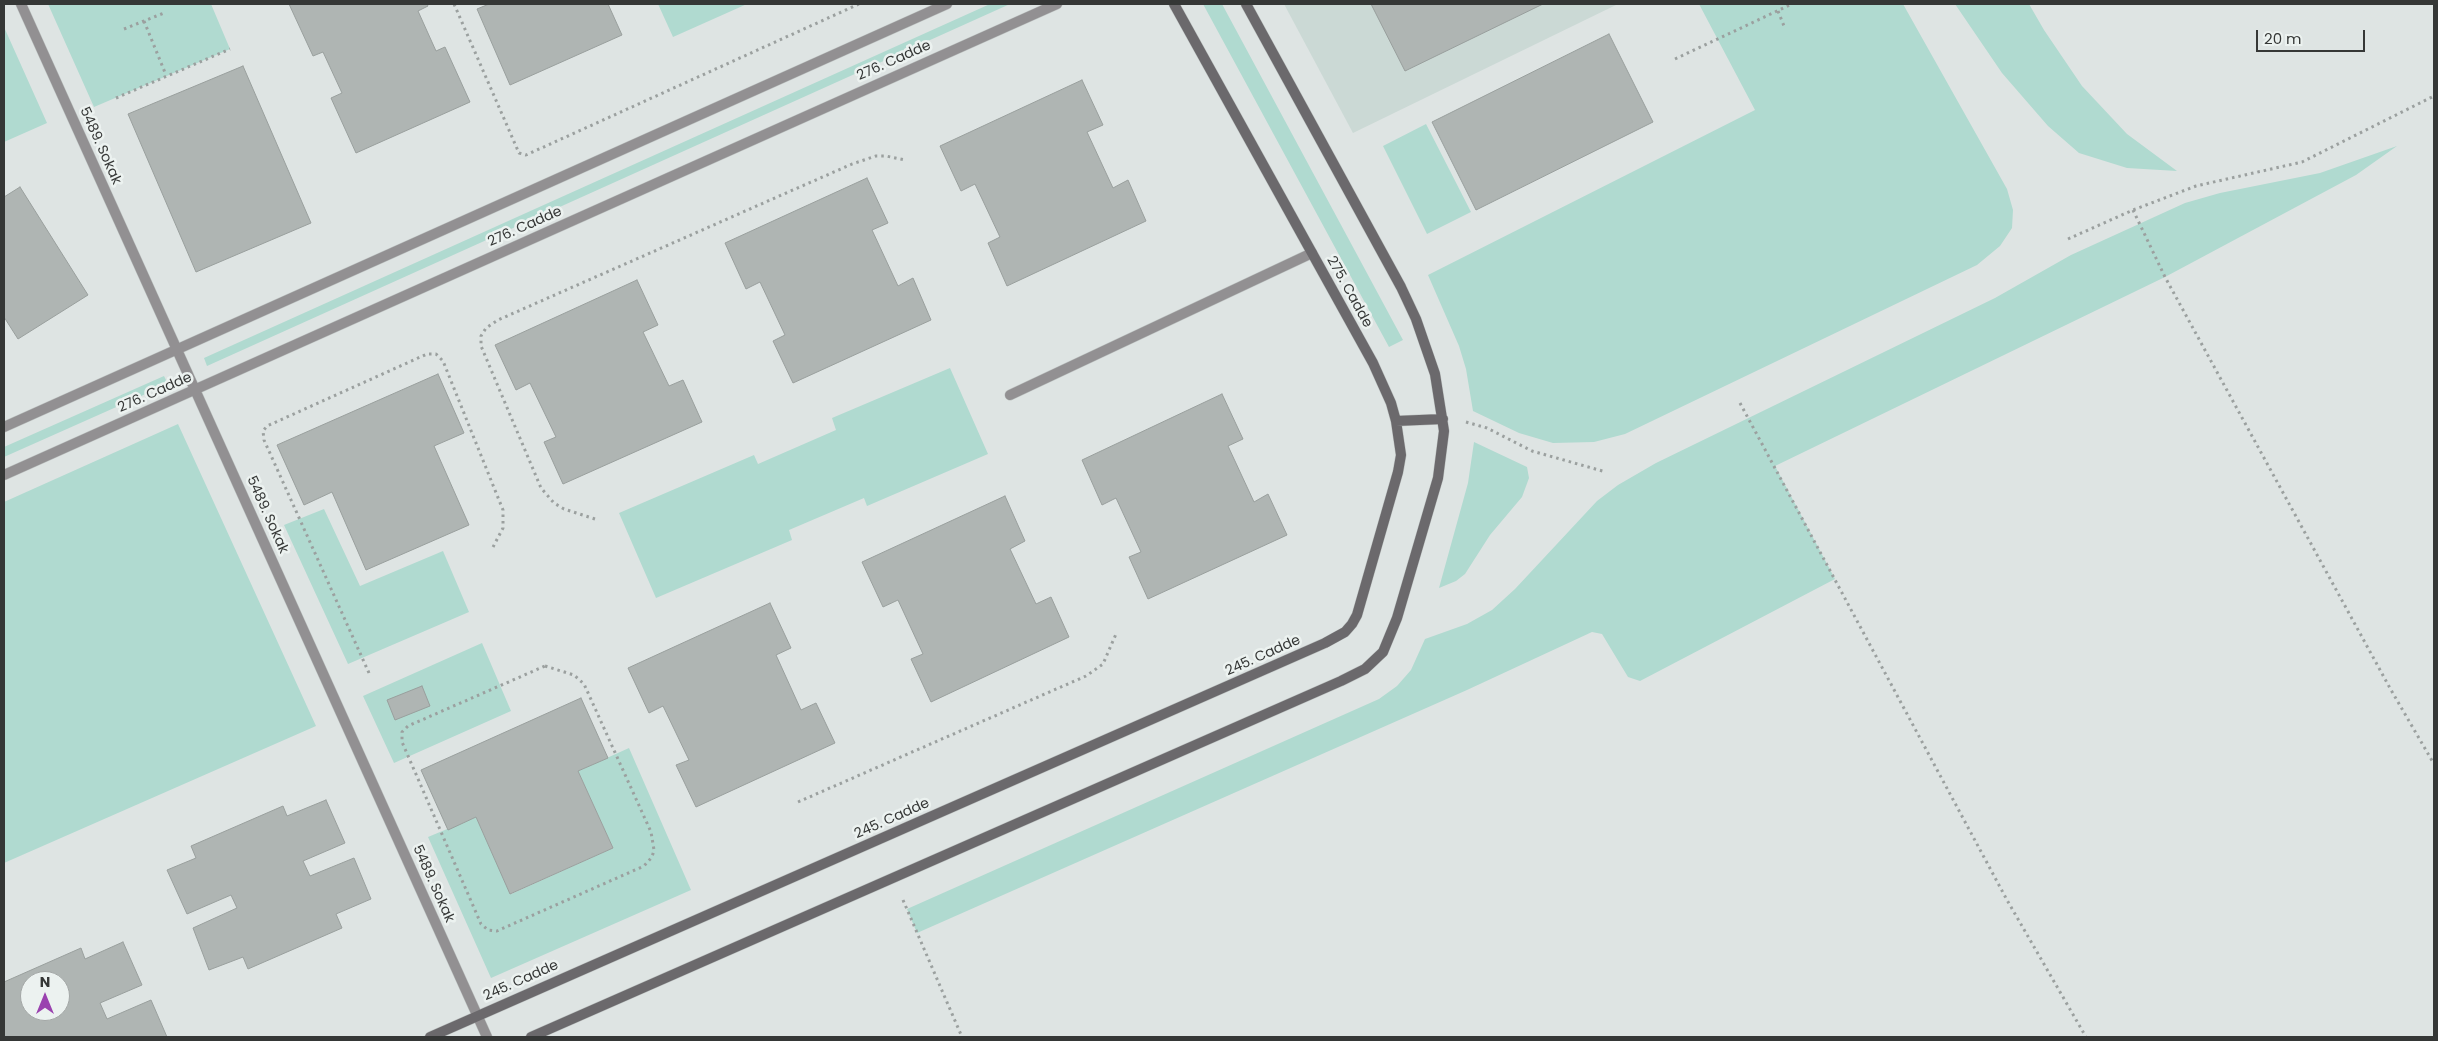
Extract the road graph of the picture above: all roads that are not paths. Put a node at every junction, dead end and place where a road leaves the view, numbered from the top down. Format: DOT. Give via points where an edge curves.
graph roads {
  1 [pos="21,4"];
  2 [pos="947,4"];
  3 [pos="1057,4"];
  4 [pos="1174,4"];
  5 [pos="1246,4"];
  6 [pos="1312,253"];
  7 [pos="177,349"];
  8 [pos="195,390"];
  9 [pos="1010,395"];
  10 [pos="1443,419"];
  11 [pos="1396,421"];
  12 [pos="4,427"];
  13 [pos="4,475"];
  14 [pos="1357,615"];
  15 [pos="477,1016"];
  16 [pos="430,1037"];
  17 [pos="487,1037"];
  18 [pos="531,1037"];
  1 -- 7 [label="street, 5489. Sokak"];
  2 -- 7 [label="street"];
  3 -- 8 [label="street, 276. Cadde"];
  4 -- 6 [label="street, 275. Cadde"];
  5 -- 10 [label="street" via="1416,318 1435,374"];
  6 -- 9 [label="street"];
  6 -- 11 [label="street, 275. Cadde" via="1373,363"];
  7 -- 8 [label="street, 5489. Sokak"];
  7 -- 12 [label="street"];
  8 -- 13 [label="street, 276. Cadde"];
  8 -- 15 [label="street, 5489. Sokak"];
  10 -- 11 [label="street"];
  10 -- 18 [label="street" via="1438,478 1397,618 1376,661 1354,675"];
  11 -- 14 [label="street, 275. Cadde" via="1401,455 1398,472"];
  14 -- 15 [label="street, 245. Cadde" via="1346,632 1325,643"];
  15 -- 16 [label="street, 245. Cadde"];
  15 -- 17 [label="street, 5489. Sokak"];
}
